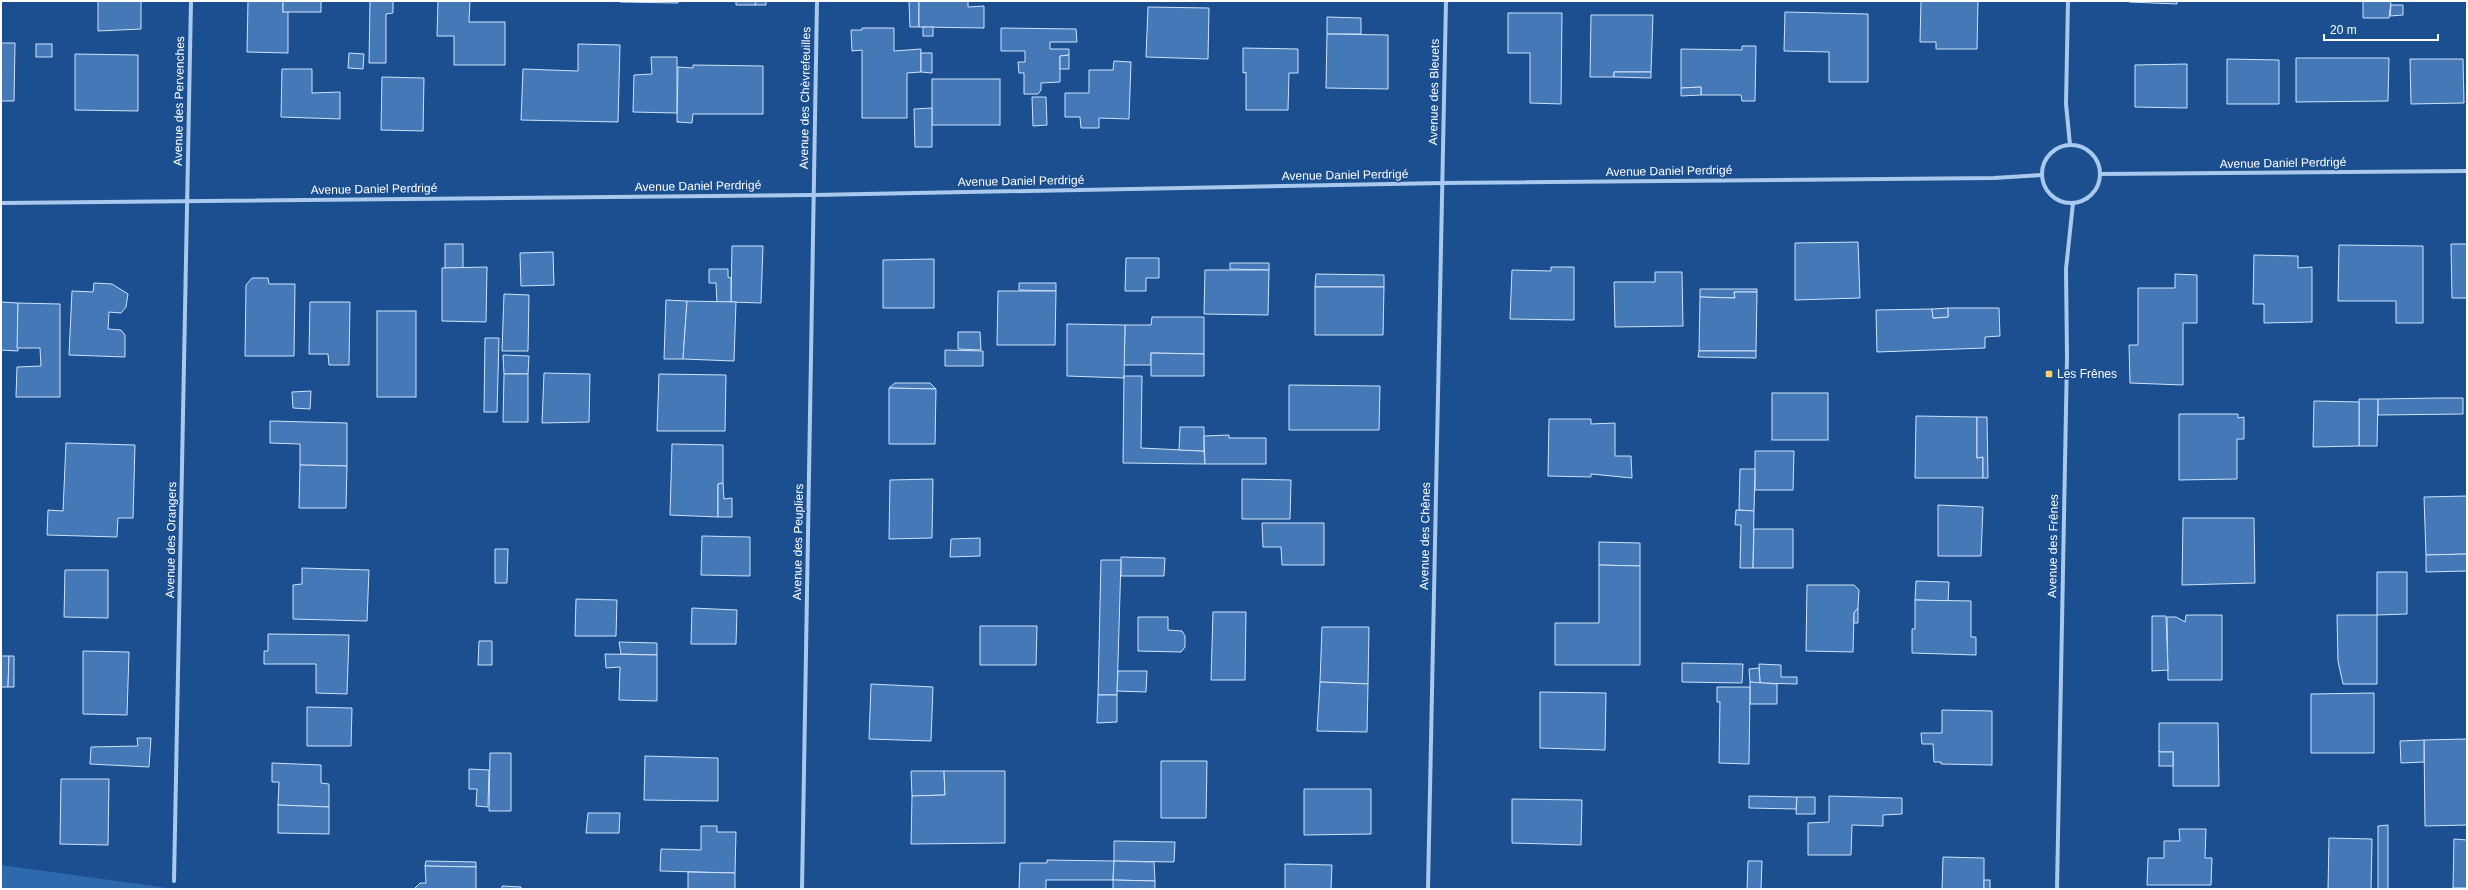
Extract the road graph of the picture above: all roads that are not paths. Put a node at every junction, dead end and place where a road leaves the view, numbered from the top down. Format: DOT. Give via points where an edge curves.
graph roads {
  1 [pos="191,1"];
  2 [pos="817,1"];
  3 [pos="1446,1"];
  4 [pos="2068,1"];
  5 [pos="2070,145"];
  6 [pos="2467,171"];
  7 [pos="2100,174"];
  8 [pos="2042,175"];
  9 [pos="1442,183"];
  10 [pos="813,195"];
  11 [pos="187,201"];
  12 [pos="1,203"];
  13 [pos="2073,203"];
  14 [pos="174,880"];
  15 [pos="802,889"];
  16 [pos="1428,889"];
  17 [pos="2057,889"];
  1 -- 11 [label="street, Avenue des Pervenches"];
  2 -- 10 [label="street, Avenue des Chèvrefeuilles"];
  3 -- 9 [label="street, Avenue des Bleuets"];
  4 -- 5 [label="street" via="2066,104"];
  5 -- 7 [label="street" via="2079,146 2090,153 2098,165"];
  5 -- 8 [label="street" via="2053,151 2043,166"];
  6 -- 7 [label="street, Avenue Daniel Perdrigé"];
  7 -- 13 [label="street" via="2095,190 2089,197"];
  8 -- 9 [label="street, Avenue Daniel Perdrigé" via="1994,178"];
  8 -- 13 [label="street" via="2048,192 2059,200"];
  9 -- 10 [label="street, Avenue Daniel Perdrigé"];
  9 -- 16 [label="street, Avenue des Chênes"];
  10 -- 11 [label="street, Avenue Daniel Perdrigé"];
  10 -- 15 [label="street, Avenue des Peupliers"];
  11 -- 12 [label="street, Avenue Daniel Perdrigé"];
  11 -- 14 [label="street, Avenue des Orangers"];
  13 -- 17 [label="street, Avenue des Frênes" via="2066,269 2067,357"];
}
